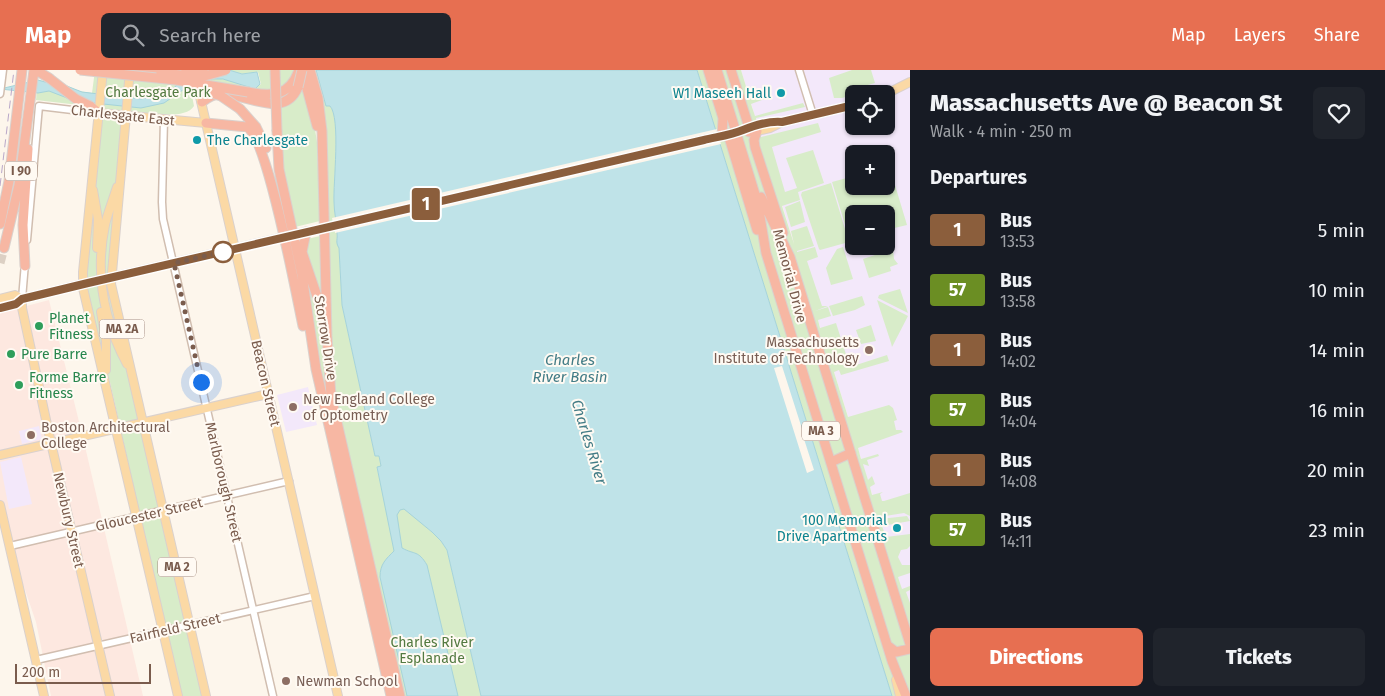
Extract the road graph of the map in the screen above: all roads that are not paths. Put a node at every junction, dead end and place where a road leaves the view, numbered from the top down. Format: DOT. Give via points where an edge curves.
graph roads {
  1 [pos="80,70"];
  2 [pos="104,70"];
  3 [pos="131,70"];
  4 [pos="194,70"];
  5 [pos="203,70"];
  6 [pos="226,70"];
  7 [pos="275,70"];
  8 [pos="301,70"];
  9 [pos="310,70"];
  10 [pos="708,70"];
  11 [pos="717,70"];
  12 [pos="722,70"];
  13 [pos="731,70"];
  14 [pos="799,70"];
  15 [pos="3,73"];
  16 [pos="34,73"];
  17 [pos="22,74"];
  18 [pos="161,77"];
  19 [pos="910,82"];
  20 [pos="295,85"];
  21 [pos="0,90"];
  22 [pos="895,90"];
  23 [pos="0,94"];
  24 [pos="202,102"];
  25 [pos="39,106"];
  26 [pos="845,107"];
  27 [pos="99,109"];
  28 [pos="126,112"];
  29 [pos="813,115"];
  30 [pos="27,118"];
  31 [pos="164,119"];
  32 [pos="184,121"];
  33 [pos="206,123"];
  34 [pos="748,130"];
  35 [pos="725,135"];
  36 [pos="323,152"];
  37 [pos="121,166"];
  38 [pos="92,176"];
  39 [pos="271,184"];
  40 [pos="0,224"];
  41 [pos="306,232"];
  42 [pos="4,248"];
  43 [pos="235,249"];
  44 [pos="790,257"];
  45 [pos="174,263"];
  46 [pos="25,266"];
  47 [pos="772,273"];
  48 [pos="107,278"];
  49 [pos="83,284"];
  50 [pos="0,299"];
  51 [pos="22,299"];
  52 [pos="0,308"];
  53 [pos="327,329"];
  54 [pos="317,376"];
  55 [pos="133,380"];
  56 [pos="107,389"];
  57 [pos="268,394"];
  58 [pos="207,408"];
  59 [pos="143,422"];
  60 [pos="116,428"];
  61 [pos="51,443"];
  62 [pos="851,454"];
  63 [pos="0,455"];
  64 [pos="831,462"];
  65 [pos="289,481"];
  66 [pos="228,496"];
  67 [pos="0,505"];
  68 [pos="164,510"];
  69 [pos="136,517"];
  70 [pos="72,532"];
  71 [pos="10,546"];
  72 [pos="315,596"];
  73 [pos="253,610"];
  74 [pos="190,624"];
  75 [pos="162,630"];
  76 [pos="910,644"];
  77 [pos="887,645"];
  78 [pos="98,646"];
  79 [pos="910,649"];
  80 [pos="36,660"];
  81 [pos="892,661"];
  82 [pos="44,696"];
  83 [pos="110,696"];
  84 [pos="178,696"];
  85 [pos="206,696"];
  86 [pos="273,696"];
  87 [pos="338,696"];
  88 [pos="391,696"];
  89 [pos="400,696"];
  90 [pos="900,696"];
  91 [pos="906,696"];
  1 -- 18 [label="highway, bridge"];
  2 -- 27 [label="main road, MA 2"];
  3 -- 18 [label="highway"];
  3 -- 28 [label="main road, MA 2"];
  4 -- 24 [label="main road, Beacon Street, bridge"];
  5 -- 18 [label="highway, bridge"];
  6 -- 18 [label="highway, bridge" via="200,77"];
  7 -- 54 [label="highway, Storrow Drive, bridge" via="279,169 302,275"];
  8 -- 20 [label="highway, bridge"];
  8 -- 36 [label="highway"];
  9 -- 36 [label="highway, Storrow Drive" via="320,113"];
  10 -- 35 [label="highway" via="724,120"];
  11 -- 47 [label="highway, Memorial Drive / MA 3" via="758,204"];
  12 -- 44 [label="highway, Memorial Drive / MA 3" via="763,203"];
  13 -- 34 [label="highway"];
  14 -- 29 [label="street"];
  15 -- 21 [label="street"];
  16 -- 27 [label="highway, bridge" via="46,75 70,94"];
  16 -- 30 [label="highway, I 90"];
  17 -- 40 [label="highway, I 90" via="9,181"];
  18 -- 20 [label="highway, bridge" via="264,95"];
  18 -- 39 [label="highway, bridge" via="218,95 240,109 263,139"];
  19 -- 22 [label="main road"];
  20 -- 24 [label="highway" via="289,100 278,104 225,94"];
  21 -- 23 [label="street"];
  24 -- 32 [label="main road" via="198,113"];
  24 -- 33 [label="main road, Beacon Street"];
  25 -- 27 [label="street, Charlesgate East"];
  25 -- 46 [label="street, Newbury Street"];
  26 -- 29 [label="main road"];
  27 -- 28 [label="main road, Charlesgate East"];
  27 -- 38 [label="main road, MA 2"];
  28 -- 31 [label="main road, Charlesgate East"];
  28 -- 37 [label="main road, MA 2"];
  29 -- 34 [label="main road" via="770,128"];
  30 -- 42 [label="highway, I 90" via="16,202"];
  30 -- 46 [label="highway" via="28,162 23,225"];
  31 -- 32 [label="main road, Charlesgate East"];
  31 -- 45 [label="street, Marlborough Street" via="162,211"];
  32 -- 33 [label="main road, Charlesgate East"];
  33 -- 39 [label="highway" via="243,126 251,130"];
  33 -- 43 [label="main road, Beacon Street"];
  34 -- 35 [label="main road, bridge"];
  34 -- 44 [label="highway"];
  35 -- 41 [label="main road, bridge"];
  35 -- 47 [label="highway"];
  36 -- 53 [label="highway, Storrow Drive"];
  37 -- 48 [label="main road"];
  37 -- 55 [label="main road, MA 2" via="104,232 101,272 110,326"];
  38 -- 49 [label="main road"];
  38 -- 56 [label="main road, MA 2" via="98,223 96,281 105,337"];
  39 -- 54 [label="highway"];
  41 -- 43 [label="main road, bridge"];
  41 -- 53 [label="highway" via="302,250"];
  43 -- 45 [label="main road"];
  43 -- 57 [label="main road, Beacon Street"];
  44 -- 62 [label="highway, Memorial Drive / MA 3"];
  45 -- 48 [label="main road"];
  45 -- 58 [label="street, Marlborough Street"];
  46 -- 51 [label="street, Newbury Street"];
  47 -- 64 [label="highway, Memorial Drive / MA 3"];
  48 -- 49 [label="main road, bridge"];
  48 -- 55 [label="main road, MA 2A"];
  49 -- 51 [label="main road"];
  49 -- 56 [label="main road, MA 2A"];
  50 -- 51 [label="main road" via="15,295"];
  51 -- 52 [label="main road"];
  51 -- 61 [label="main road, Newbury Street"];
  53 -- 89 [label="highway, Storrow Drive" via="334,413"];
  54 -- 88 [label="highway, Storrow Drive"];
  55 -- 59 [label="main road, MA 2"];
  56 -- 60 [label="main road, MA 2"];
  57 -- 58 [label="main road"];
  57 -- 65 [label="main road, Beacon Street"];
  58 -- 59 [label="main road"];
  58 -- 66 [label="street, Marlborough Street"];
  59 -- 60 [label="main road"];
  59 -- 68 [label="main road, MA 2"];
  60 -- 61 [label="main road"];
  60 -- 69 [label="main road, MA 2"];
  61 -- 63 [label="main road"];
  61 -- 70 [label="main road, Newbury Street"];
  62 -- 64 [label="highway"];
  62 -- 76 [label="highway, Memorial Drive / MA 3"];
  64 -- 77 [label="highway, Memorial Drive / MA 3"];
  65 -- 66 [label="street, Gloucester Street"];
  65 -- 72 [label="main road, Beacon Street"];
  66 -- 68 [label="street, Gloucester Street"];
  66 -- 73 [label="street, Marlborough Street"];
  67 -- 71 [label="main road"];
  68 -- 69 [label="street, Gloucester Street"];
  68 -- 74 [label="main road, MA 2"];
  69 -- 70 [label="street, Gloucester Street"];
  69 -- 75 [label="main road, MA 2"];
  70 -- 71 [label="street, Gloucester Street"];
  70 -- 78 [label="main road, Newbury Street"];
  71 -- 80 [label="main road"];
  72 -- 73 [label="street, Fairfield Street"];
  72 -- 87 [label="main road, Beacon Street"];
  73 -- 74 [label="street, Fairfield Street"];
  73 -- 86 [label="street, Marlborough Street"];
  74 -- 75 [label="street, Fairfield Street"];
  74 -- 85 [label="main road, MA 2"];
  75 -- 78 [label="street, Fairfield Street"];
  75 -- 84 [label="main road, MA 2"];
  77 -- 79 [label="highway" via="896,652"];
  77 -- 81 [label="highway, Memorial Drive / MA 3"];
  78 -- 80 [label="street, Fairfield Street"];
  78 -- 83 [label="main road, Newbury Street"];
  80 -- 82 [label="main road"];
  81 -- 90 [label="main road, Memorial Drive"];
  81 -- 91 [label="highway, Memorial Drive / MA 3"];
}
